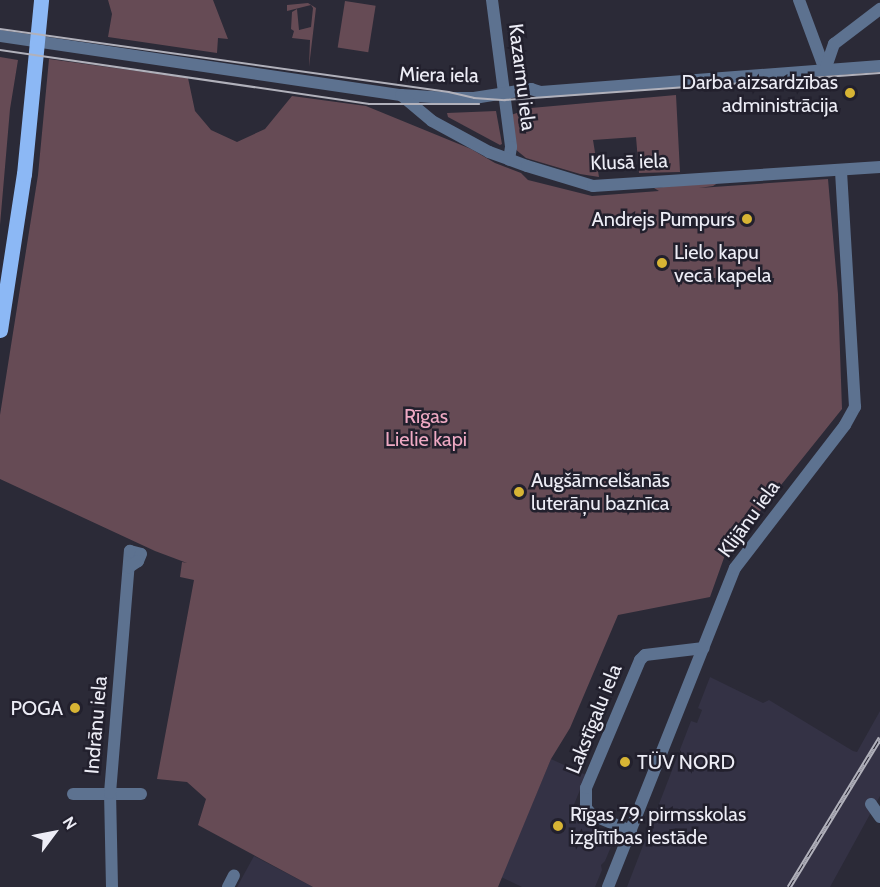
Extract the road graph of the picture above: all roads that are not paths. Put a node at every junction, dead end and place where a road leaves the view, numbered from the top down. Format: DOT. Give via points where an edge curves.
graph roads {
  1 [pos="41,0"];
  2 [pos="492,0"];
  3 [pos="799,0"];
  4 [pos="880,9"];
  5 [pos="0,36"];
  6 [pos="38,42"];
  7 [pos="880,66"];
  8 [pos="825,70"];
  9 [pos="504,93"];
  10 [pos="401,95"];
  11 [pos="509,160"];
  12 [pos="880,167"];
  13 [pos="841,170"];
  14 [pos="0,330"];
  15 [pos="129,567"];
  16 [pos="704,648"];
  17 [pos="110,793"];
  18 [pos="73,794"];
  19 [pos="141,794"];
  20 [pos="871,804"];
  21 [pos="880,817"];
  22 [pos="631,831"];
  23 [pos="234,875"];
  24 [pos="112,887"];
  25 [pos="228,887"];
  26 [pos="608,887"];
  1 -- 6 [label="main road"];
  2 -- 9 [label="street, Kazarmu iela"];
  3 -- 8 [label="street"];
  4 -- 8 [label="street" via="834,44"];
  5 -- 6 [label="street, Miera iela"];
  6 -- 10 [label="street, Miera iela"];
  6 -- 14 [label="main road" via="24,174"];
  7 -- 8 [label="street, Miera iela"];
  8 -- 9 [label="street, Miera iela"];
  9 -- 10 [label="street, Miera iela" via="465,98"];
  9 -- 11 [label="street, Kazarmu iela"];
  10 -- 11 [label="street, Klusā iela" via="432,121"];
  11 -- 13 [label="street, Klusā iela" via="593,186"];
  12 -- 13 [label="street, Klusā iela"];
  13 -- 16 [label="street, Klijānu iela" via="855,407 735,568"];
  15 -- 17 [label="street, Indrānu iela"];
  16 -- 22 [label="street, Klijānu iela"];
  16 -- 22 [label="street, Lakstīgalu iela" via="645,655 640,660 586,788 586,808 592,816"];
  17 -- 18 [label="street"];
  17 -- 19 [label="street"];
  17 -- 24 [label="street, Indrānu iela"];
  20 -- 21 [label="street"];
  22 -- 26 [label="street, Klijānu iela"];
  23 -- 25 [label="street"];
}
